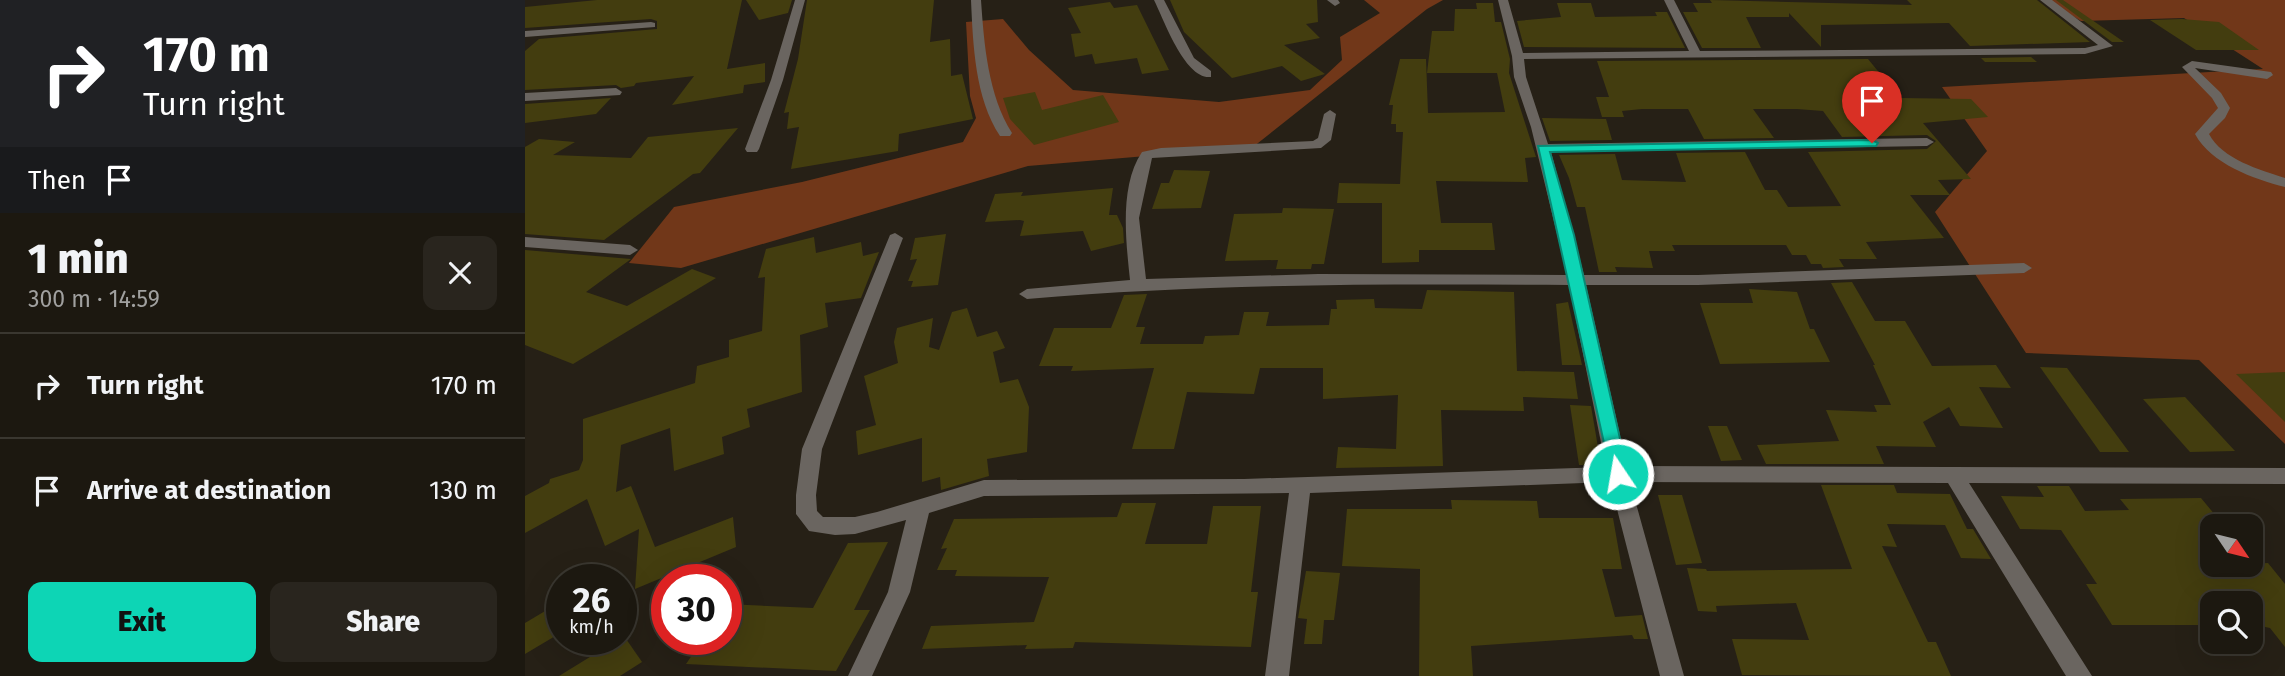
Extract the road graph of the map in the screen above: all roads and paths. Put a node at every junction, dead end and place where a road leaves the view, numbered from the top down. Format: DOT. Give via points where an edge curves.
graph roads {
  1 [pos="800,0"];
  2 [pos="975,0"];
  3 [pos="1159,0"];
  4 [pos="1503,0"];
  5 [pos="1669,0"];
  6 [pos="2045,0"];
  7 [pos="651,25"];
  8 [pos="525,34"];
  9 [pos="1695,52"];
  10 [pos="1518,56"];
  11 [pos="1207,74"];
  12 [pos="2267,75"];
  13 [pos="616,92"];
  14 [pos="525,97"];
  15 [pos="1331,114"];
  16 [pos="1005,133"];
  17 [pos="1927,142"];
  18 [pos="1542,148"];
  19 [pos="752,149"];
  20 [pos="2285,183"];
  21 [pos="895,238"];
  22 [pos="525,242"];
  23 [pos="630,250"];
  24 [pos="2024,268"];
  25 [pos="1577,281"];
  26 [pos="1137,284"];
  27 [pos="1027,294"];
  28 [pos="1618,474"];
  29 [pos="1953,474"];
  30 [pos="2285,476"];
  31 [pos="1300,486"];
  32 [pos="920,507"];
  33 [pos="860,676"];
  34 [pos="1277,676"];
  35 [pos="1672,676"];
  36 [pos="2080,676"];
  1 -- 19 [label="street"];
  2 -- 16 [label="street" via="987,85"];
  3 -- 11 [label="street" via="1189,60"];
  4 -- 10 [label="street"];
  5 -- 9 [label="street"];
  6 -- 9 [label="street" via="2107,46 2085,51"];
  7 -- 8 [label="street"];
  9 -- 10 [label="street"];
  10 -- 18 [label="street"];
  12 -- 20 [label="street" via="2239,74 2206,64 2188,67 2224,108 2202,134 2204,140 2221,155"];
  13 -- 14 [label="street"];
  15 -- 26 [label="street" via="1324,140 1316,145 1161,152 1144,158 1132,218"];
  17 -- 18 [label="street"];
  18 -- 25 [label="street"];
  21 -- 32 [label="street" via="812,449 807,514 811,522 825,527 872,521"];
  22 -- 23 [label="street"];
  24 -- 25 [label="street"];
  25 -- 26 [label="street" via="1318,279"];
  25 -- 28 [label="street"];
  26 -- 27 [label="street"];
  28 -- 29 [label="street"];
  28 -- 31 [label="street"];
  28 -- 35 [label="street"];
  29 -- 30 [label="street"];
  29 -- 36 [label="street"];
  31 -- 32 [label="street" via="984,488"];
  31 -- 34 [label="street"];
  32 -- 33 [label="street" via="899,592"];
}
